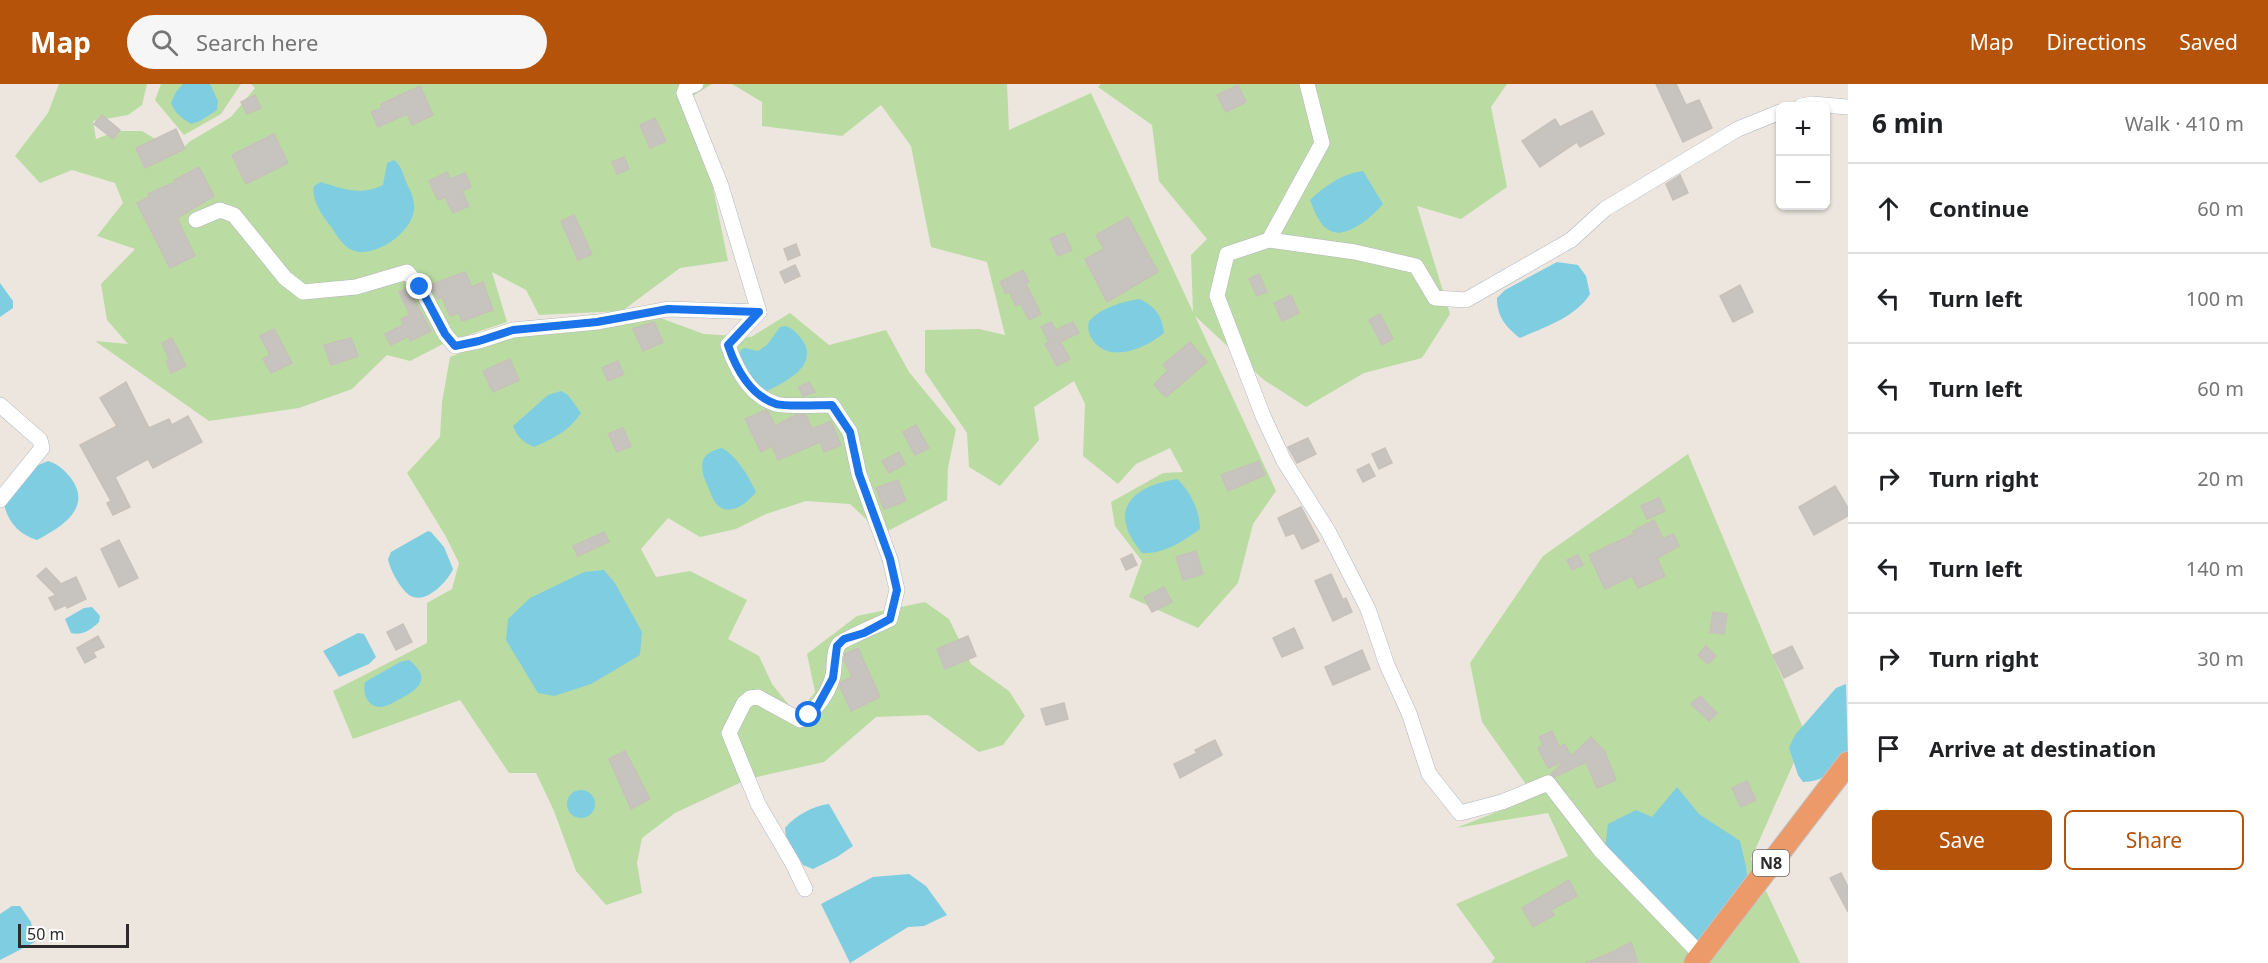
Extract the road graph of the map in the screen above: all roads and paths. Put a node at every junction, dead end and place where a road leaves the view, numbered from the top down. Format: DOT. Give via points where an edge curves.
graph roads {
  1 [pos="696,84"];
  2 [pos="1306,84"];
  3 [pos="1830,106"];
  4 [pos="1848,107"];
  5 [pos="1776,114"];
  6 [pos="196,220"];
  7 [pos="1269,240"];
  8 [pos="759,312"];
  9 [pos="0,405"];
  10 [pos="0,500"];
  11 [pos="1848,763"];
  12 [pos="805,890"];
  13 [pos="1698,959"];
  1 -- 8 [label="street" via="684,93 721,186"];
  2 -- 7 [label="street" via="1322,143"];
  3 -- 4 [label="street"];
  5 -- 7 [label="street" via="1738,129 1605,209 1571,240 1466,300 1435,298 1416,266 1355,252"];
  6 -- 8 [label="street" via="220,210 234,215 285,278 303,292 356,287 407,272 455,346 513,330 597,322 668,309"];
  7 -- 13 [label="street" via="1227,254 1217,296 1284,461 1328,531 1368,609 1429,774 1460,813 1502,802 1548,783 1600,850"];
  8 -- 12 [label="street" via="728,345 734,363 756,394 778,405 832,405 850,432 859,474 897,590 890,619 844,639 837,646 833,678 816,709 800,720 758,697 750,698 729,733 758,804"];
  9 -- 10 [label="street" via="40,440 42,448"];
  11 -- 13 [label="highway, N8"];
}
